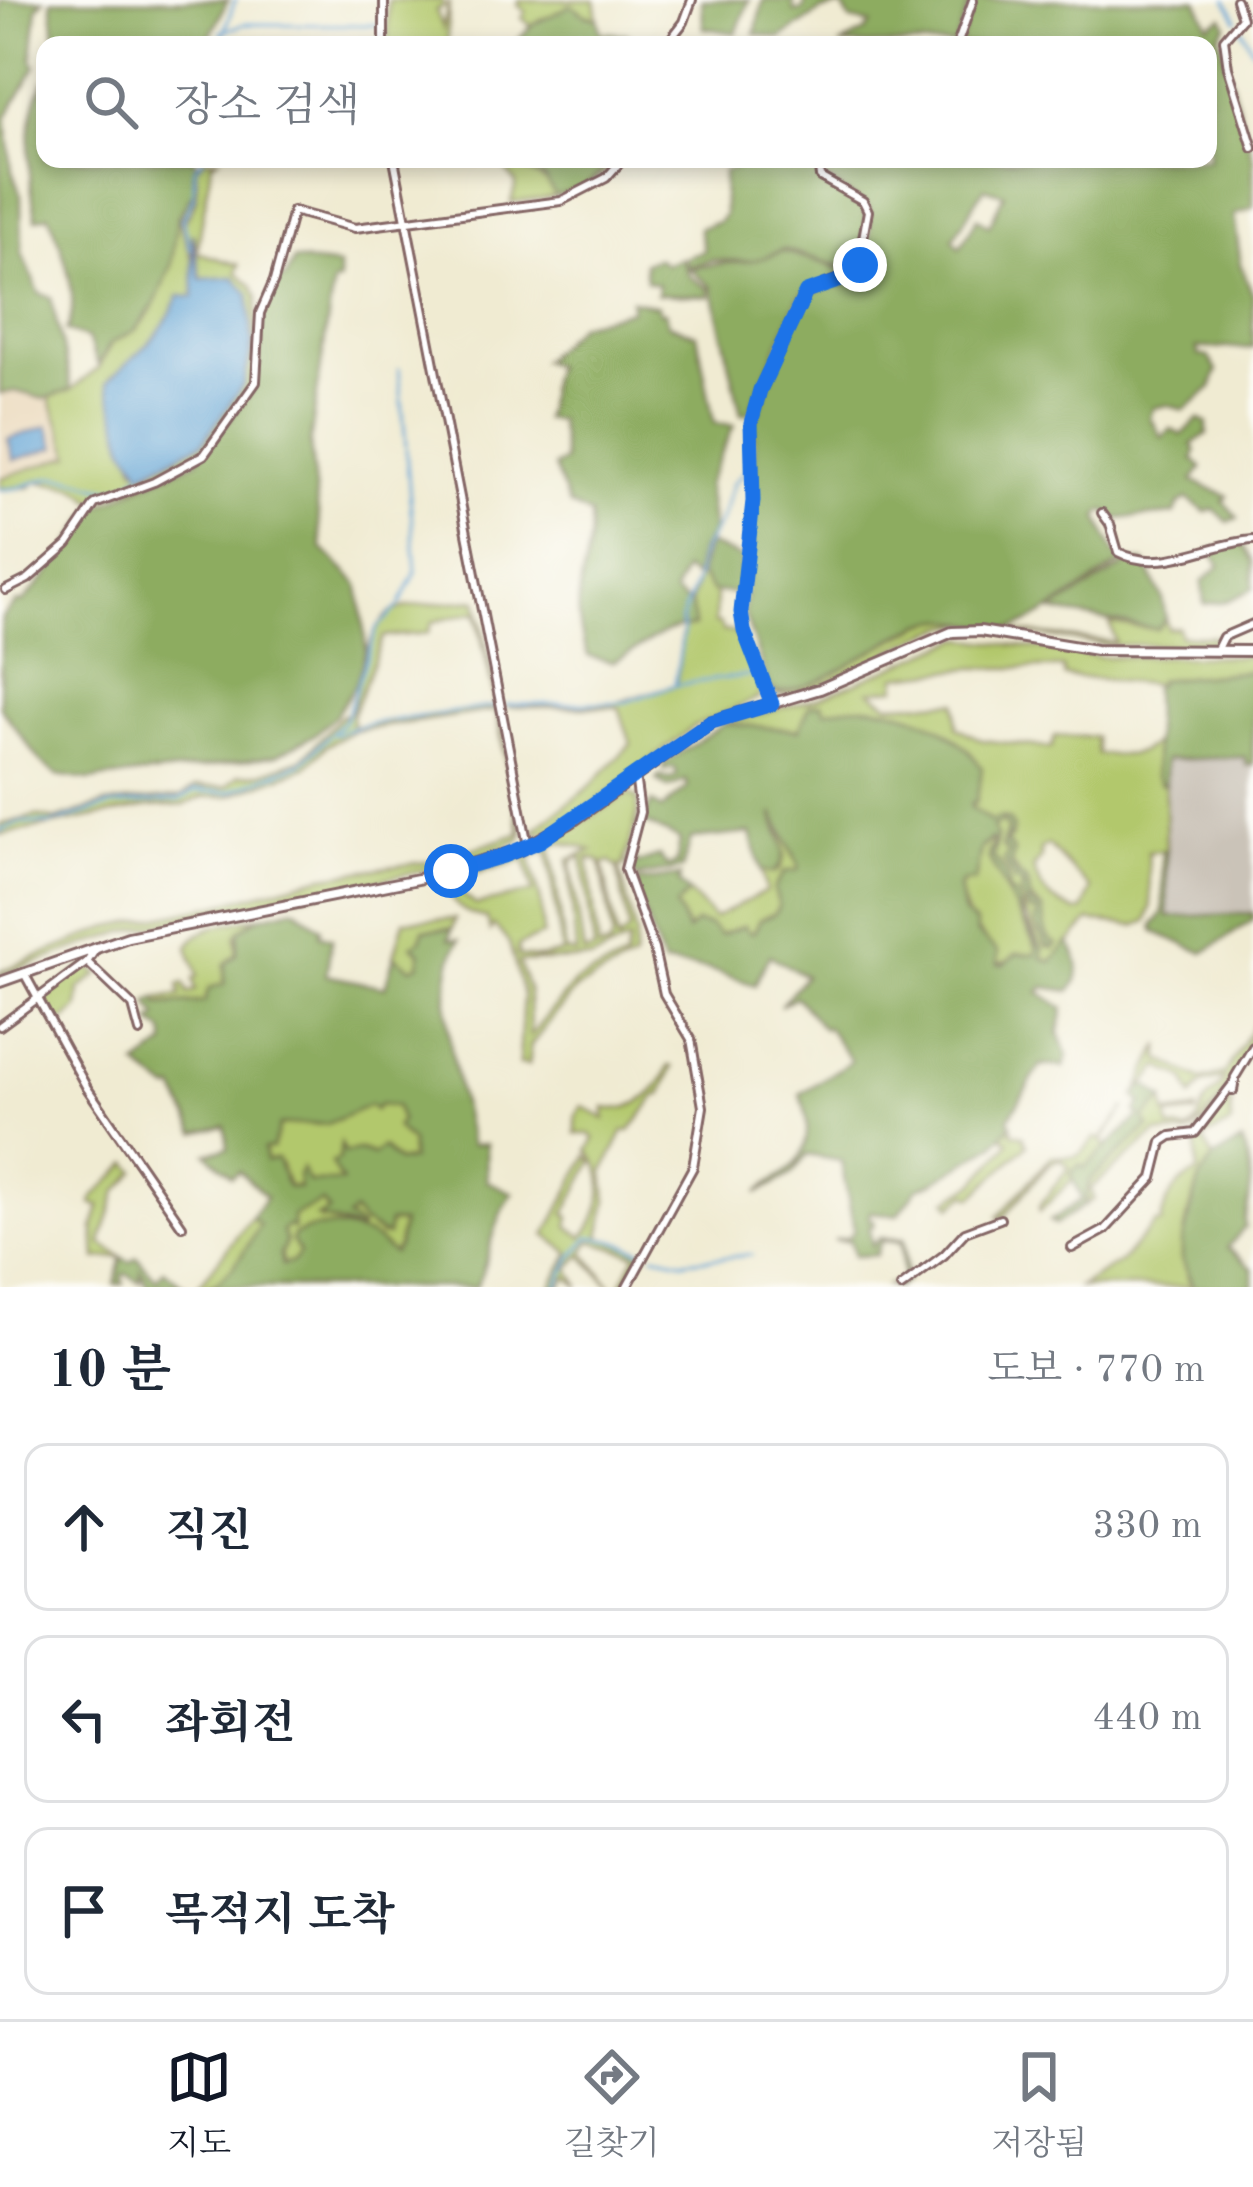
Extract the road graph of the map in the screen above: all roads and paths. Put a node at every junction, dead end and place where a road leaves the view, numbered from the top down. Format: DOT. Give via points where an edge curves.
graph roads {
  1 [pos="383,0"];
  2 [pos="692,0"];
  3 [pos="973,0"];
  4 [pos="1237,1"];
  5 [pos="384,36"];
  6 [pos="673,36"];
  7 [pos="960,36"];
  8 [pos="1253,148"];
  9 [pos="396,168"];
  10 [pos="615,168"];
  11 [pos="819,168"];
  12 [pos="407,220"];
  13 [pos="1102,513"];
  14 [pos="1253,540"];
  15 [pos="6,590"];
  16 [pos="1253,624"];
  17 [pos="1216,651"];
  18 [pos="1253,651"];
  19 [pos="772,704"];
  20 [pos="635,775"];
  21 [pos="528,846"];
  22 [pos="98,946"];
  23 [pos="87,962"];
  24 [pos="24,973"];
  25 [pos="0,982"];
  26 [pos="37,1000"];
  27 [pos="0,1026"];
  28 [pos="140,1032"];
  29 [pos="1253,1046"];
  30 [pos="1234,1081"];
  31 [pos="1233,1091"];
  32 [pos="1000,1219"];
  33 [pos="182,1226"];
  34 [pos="1072,1248"];
  35 [pos="627,1287"];
  36 [pos="901,1287"];
  1 -- 5 [label="street"];
  2 -- 6 [label="street"];
  3 -- 7 [label="street"];
  4 -- 8 [label="street" via="1242,18 1224,39"];
  9 -- 12 [label="street"];
  10 -- 12 [label="street" via="561,201"];
  11 -- 19 [label="street" via="820,177 863,201 869,217 857,272 806,292 752,415 741,612"];
  12 -- 15 [label="street" via="356,228 292,211 260,313 256,382 204,455 95,504 68,544"];
  12 -- 21 [label="street"];
  13 -- 14 [label="street" via="1118,552 1132,558 1181,559"];
  16 -- 17 [label="street" via="1222,637"];
  17 -- 18 [label="main road"];
  17 -- 19 [label="main road" via="1060,647 962,630"];
  19 -- 20 [label="main road" via="711,722"];
  20 -- 21 [label="main road"];
  20 -- 35 [label="street" via="641,802 625,869 661,988 691,1039 703,1107 693,1167"];
  21 -- 22 [label="main road" via="418,878"];
  22 -- 23 [label="street"];
  22 -- 24 [label="main road"];
  23 -- 26 [label="street"];
  23 -- 28 [label="street" via="134,1006"];
  24 -- 25 [label="main road"];
  24 -- 26 [label="street"];
  26 -- 27 [label="street"];
  26 -- 33 [label="street"];
  29 -- 30 [label="street"];
  30 -- 31 [label="street"];
  30 -- 34 [label="street" via="1196,1133 1162,1142 1153,1178 1106,1230"];
  32 -- 36 [label="street" via="965,1232"];
}
